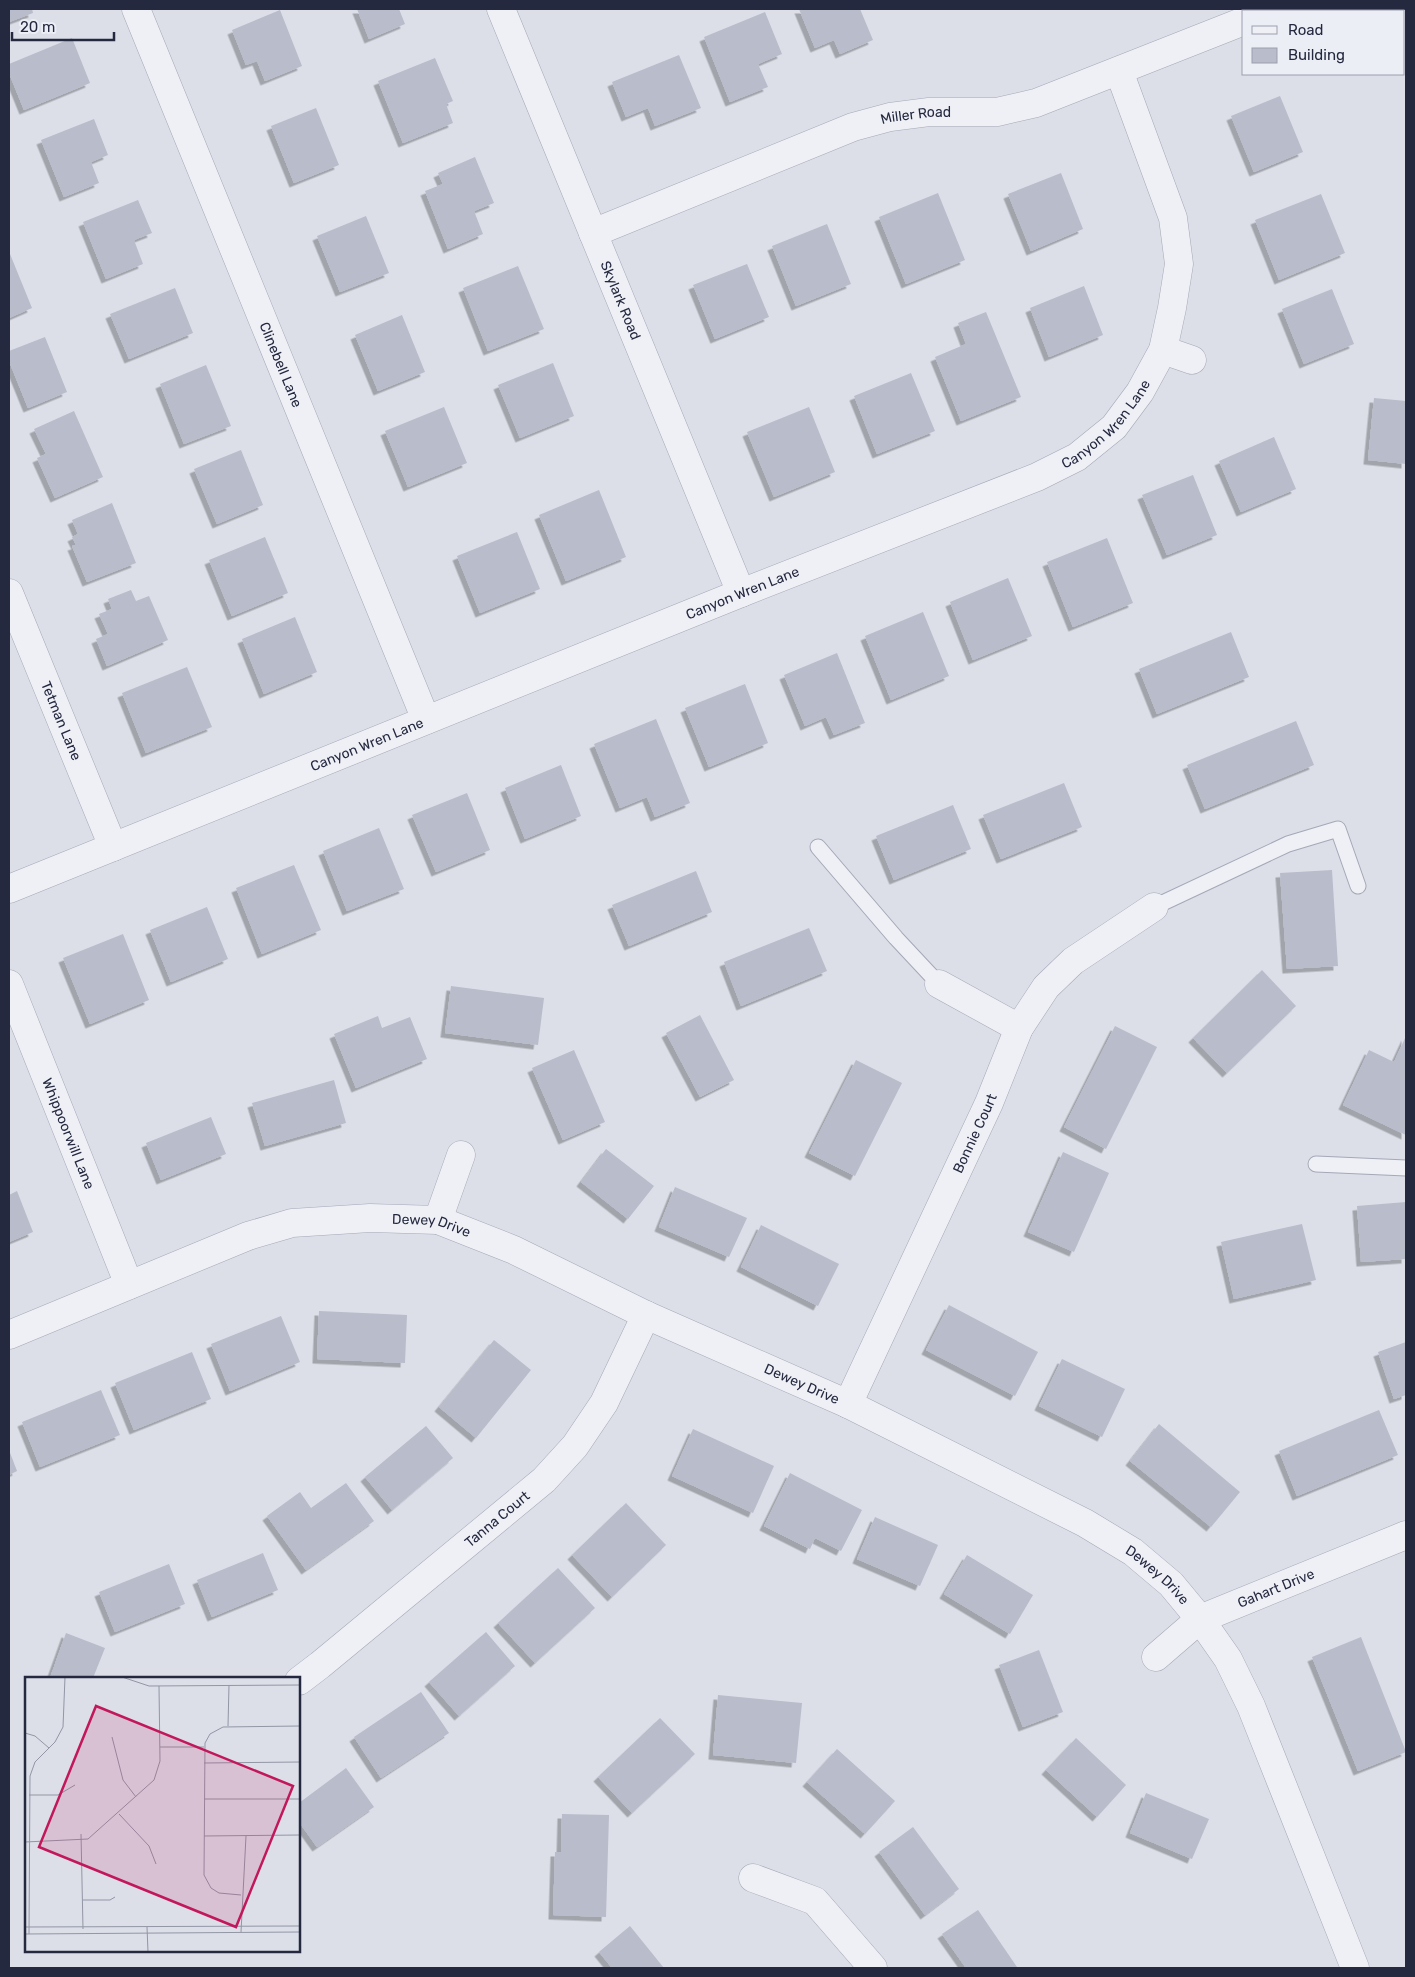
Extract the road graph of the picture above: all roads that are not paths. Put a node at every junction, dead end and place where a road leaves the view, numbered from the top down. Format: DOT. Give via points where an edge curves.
graph roads {
  1 [pos="136,9"];
  2 [pos="501,9"];
  3 [pos="1242,22"];
  4 [pos="1119,71"];
  5 [pos="593,233"];
  6 [pos="1164,350"];
  7 [pos="1192,360"];
  8 [pos="741,593"];
  9 [pos="9,594"];
  10 [pos="426,720"];
  11 [pos="113,847"];
  12 [pos="818,847"];
  13 [pos="1358,886"];
  14 [pos="9,889"];
  15 [pos="1154,907"];
  16 [pos="9,984"];
  17 [pos="939,984"];
  18 [pos="1019,1028"];
  19 [pos="461,1155"];
  20 [pos="1316,1164"];
  21 [pos="1406,1168"];
  22 [pos="438,1220"];
  23 [pos="129,1285"];
  24 [pos="646,1315"];
  25 [pos="9,1335"];
  26 [pos="848,1404"];
  27 [pos="1406,1535"];
  28 [pos="1200,1620"];
  29 [pos="1156,1657"];
  30 [pos="300,1680"];
  31 [pos="752,1878"];
  32 [pos="873,1968"];
  33 [pos="1355,1968"];
  1 -- 10 [label="street, Clinebell Lane"];
  2 -- 5 [label="street, Skylark Road"];
  3 -- 4 [label="street, Miller Road"];
  4 -- 5 [label="street, Miller Road" via="1036,103 997,112 929,112 890,117 854,127"];
  4 -- 6 [label="street, Canyon Wren Lane" via="1173,218 1179,264"];
  5 -- 8 [label="street, Skylark Road"];
  6 -- 7 [label="street"];
  6 -- 8 [label="street, Canyon Wren Lane" via="1140,392 1114,427 1077,457 1037,477"];
  8 -- 10 [label="street, Canyon Wren Lane"];
  9 -- 11 [label="street, Tetman Lane"];
  10 -- 11 [label="street, Canyon Wren Lane"];
  11 -- 14 [label="street, Canyon Wren Lane"];
  12 -- 17 [label="lane"];
  13 -- 15 [label="lane" via="1338,830 1288,844"];
  15 -- 18 [label="street, Bonnie Court" via="1073,961 1046,987"];
  16 -- 23 [label="street, Whippoorwill Lane"];
  17 -- 18 [label="street"];
  18 -- 26 [label="street, Bonnie Court" via="988,1103"];
  19 -- 22 [label="street"];
  20 -- 21 [label="lane"];
  22 -- 23 [label="street, Dewey Drive" via="370,1218 292,1223 248,1236"];
  22 -- 24 [label="street, Dewey Drive" via="514,1250"];
  23 -- 25 [label="street, Dewey Drive"];
  24 -- 26 [label="street, Dewey Drive"];
  24 -- 30 [label="street, Tanna Court" via="604,1403 575,1446 544,1480"];
  26 -- 28 [label="street, Dewey Drive" via="1085,1523 1133,1552 1171,1584"];
  27 -- 28 [label="street, Gahart Drive"];
  28 -- 29 [label="street, Gahart Drive"];
  28 -- 33 [label="street, Dewey Drive" via="1228,1659 1250,1706"];
  31 -- 32 [label="street" via="815,1901"];
}
